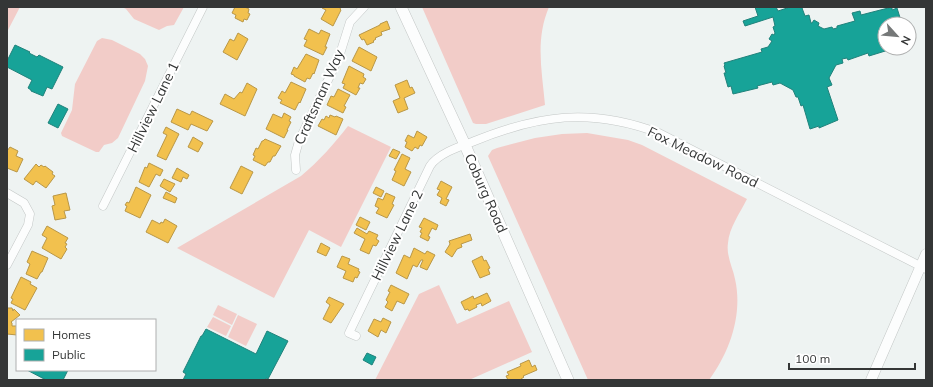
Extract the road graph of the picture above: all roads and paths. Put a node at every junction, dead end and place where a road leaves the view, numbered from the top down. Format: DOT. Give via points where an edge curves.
graph roads {
  1 [pos="203,7"];
  2 [pos="364,7"];
  3 [pos="400,7"];
  4 [pos="465,145"];
  5 [pos="296,170"];
  6 [pos="7,193"];
  7 [pos="103,206"];
  8 [pos="926,254"];
  9 [pos="7,266"];
  10 [pos="923,268"];
  11 [pos="356,336"];
  12 [pos="568,380"];
  13 [pos="871,380"];
  1 -- 7 [label="street, Hillview Lane 1"];
  2 -- 5 [label="street, Craftsman Way" via="350,22 339,57 298,141 295,154"];
  3 -- 4 [label="main road, Coburg Road"];
  4 -- 10 [label="street, Fox Meadow Road" via="511,127 554,118 584,117 638,126 668,138"];
  4 -- 11 [label="street, Hillview Lane 2" via="437,158 430,166 349,333"];
  4 -- 12 [label="main road, Coburg Road"];
  6 -- 9 [label="street" via="24,203 30,214 28,225"];
  8 -- 10 [label="street"];
  10 -- 13 [label="street"];
}
